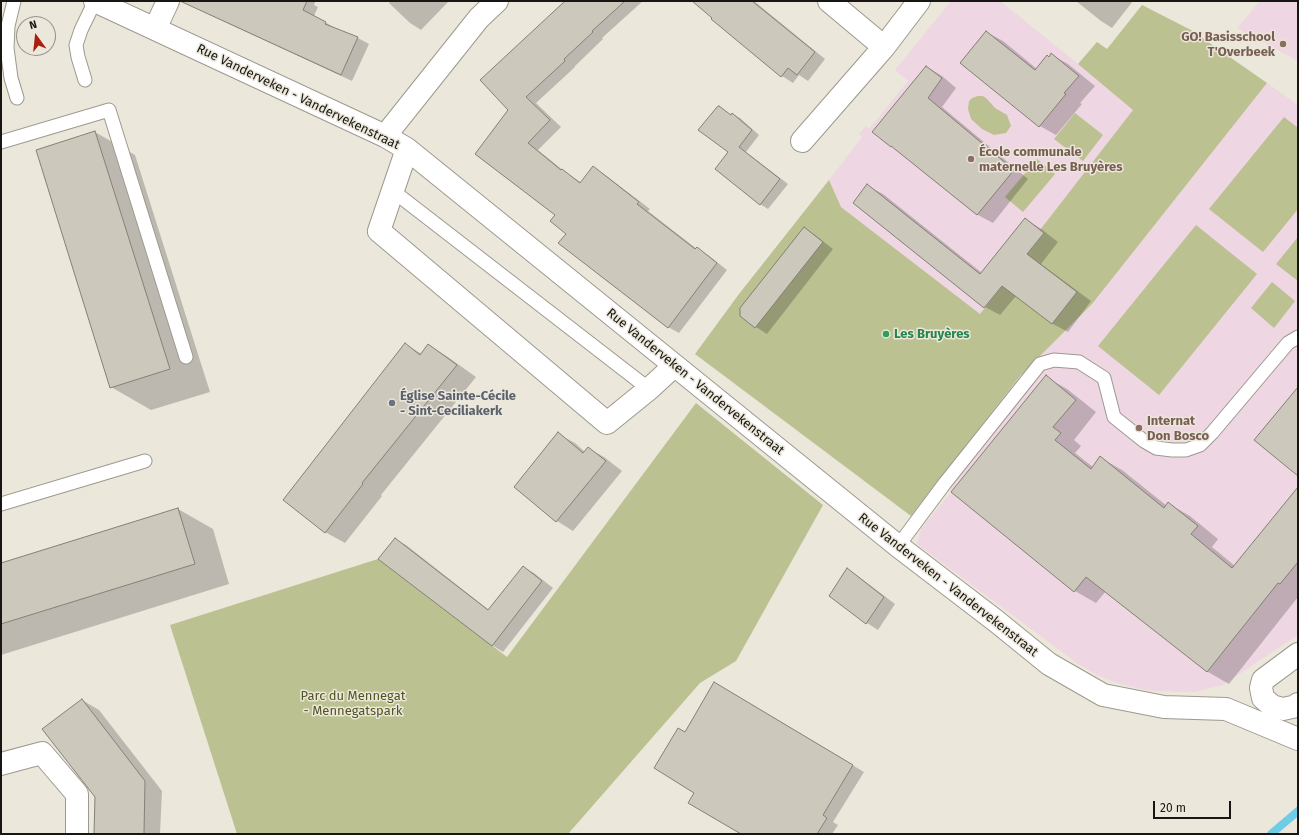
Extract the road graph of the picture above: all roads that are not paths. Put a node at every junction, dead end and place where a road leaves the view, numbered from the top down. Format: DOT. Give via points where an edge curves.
graph roads {
  1 [pos="14,1"];
  2 [pos="95,1"];
  3 [pos="168,1"];
  4 [pos="497,1"];
  5 [pos="829,1"];
  6 [pos="919,1"];
  7 [pos="156,29"];
  8 [pos="884,47"];
  9 [pos="85,80"];
  10 [pos="16,98"];
  11 [pos="385,136"];
  12 [pos="802,141"];
  13 [pos="1,142"];
  14 [pos="408,149"];
  15 [pos="393,191"];
  16 [pos="1298,337"];
  17 [pos="186,357"];
  18 [pos="674,366"];
  19 [pos="649,389"];
  20 [pos="145,461"];
  21 [pos="1,504"];
  22 [pos="898,546"];
  23 [pos="1298,654"];
  24 [pos="1298,704"];
  25 [pos="1298,739"];
  26 [pos="1,764"];
  27 [pos="77,834"];
  1 -- 10 [label="lane" via="8,26 7,48 10,78"];
  2 -- 7 [label="street, Rue Vanderveken - Vandervekenstraat"];
  2 -- 9 [label="lane" via="76,45"];
  3 -- 7 [label="street"];
  4 -- 11 [label="street" via="479,18"];
  5 -- 8 [label="street"];
  6 -- 8 [label="street"];
  7 -- 11 [label="street, Rue Vanderveken - Vandervekenstraat"];
  8 -- 12 [label="street"];
  11 -- 14 [label="street, Rue Vanderveken - Vandervekenstraat"];
  13 -- 17 [label="lane" via="109,110"];
  14 -- 15 [label="street"];
  14 -- 18 [label="street, Rue Vanderveken - Vandervekenstraat"];
  15 -- 19 [label="lane"];
  15 -- 19 [label="street" via="379,230 607,423"];
  16 -- 22 [label="lane" via="1288,343 1212,433 1200,445 1186,450 1156,448 1114,417 1104,378 1079,362 1054,360 1040,364"];
  18 -- 19 [label="street"];
  18 -- 22 [label="street, Rue Vanderveken - Vandervekenstraat"];
  20 -- 21 [label="lane"];
  22 -- 25 [label="street, Rue Vanderveken - Vandervekenstraat" via="1049,664 1103,694 1164,707 1226,710"];
  23 -- 24 [label="street" via="1263,680 1261,688 1264,698 1272,706 1283,709"];
  26 -- 27 [label="street" via="42,753 77,794"];
}
